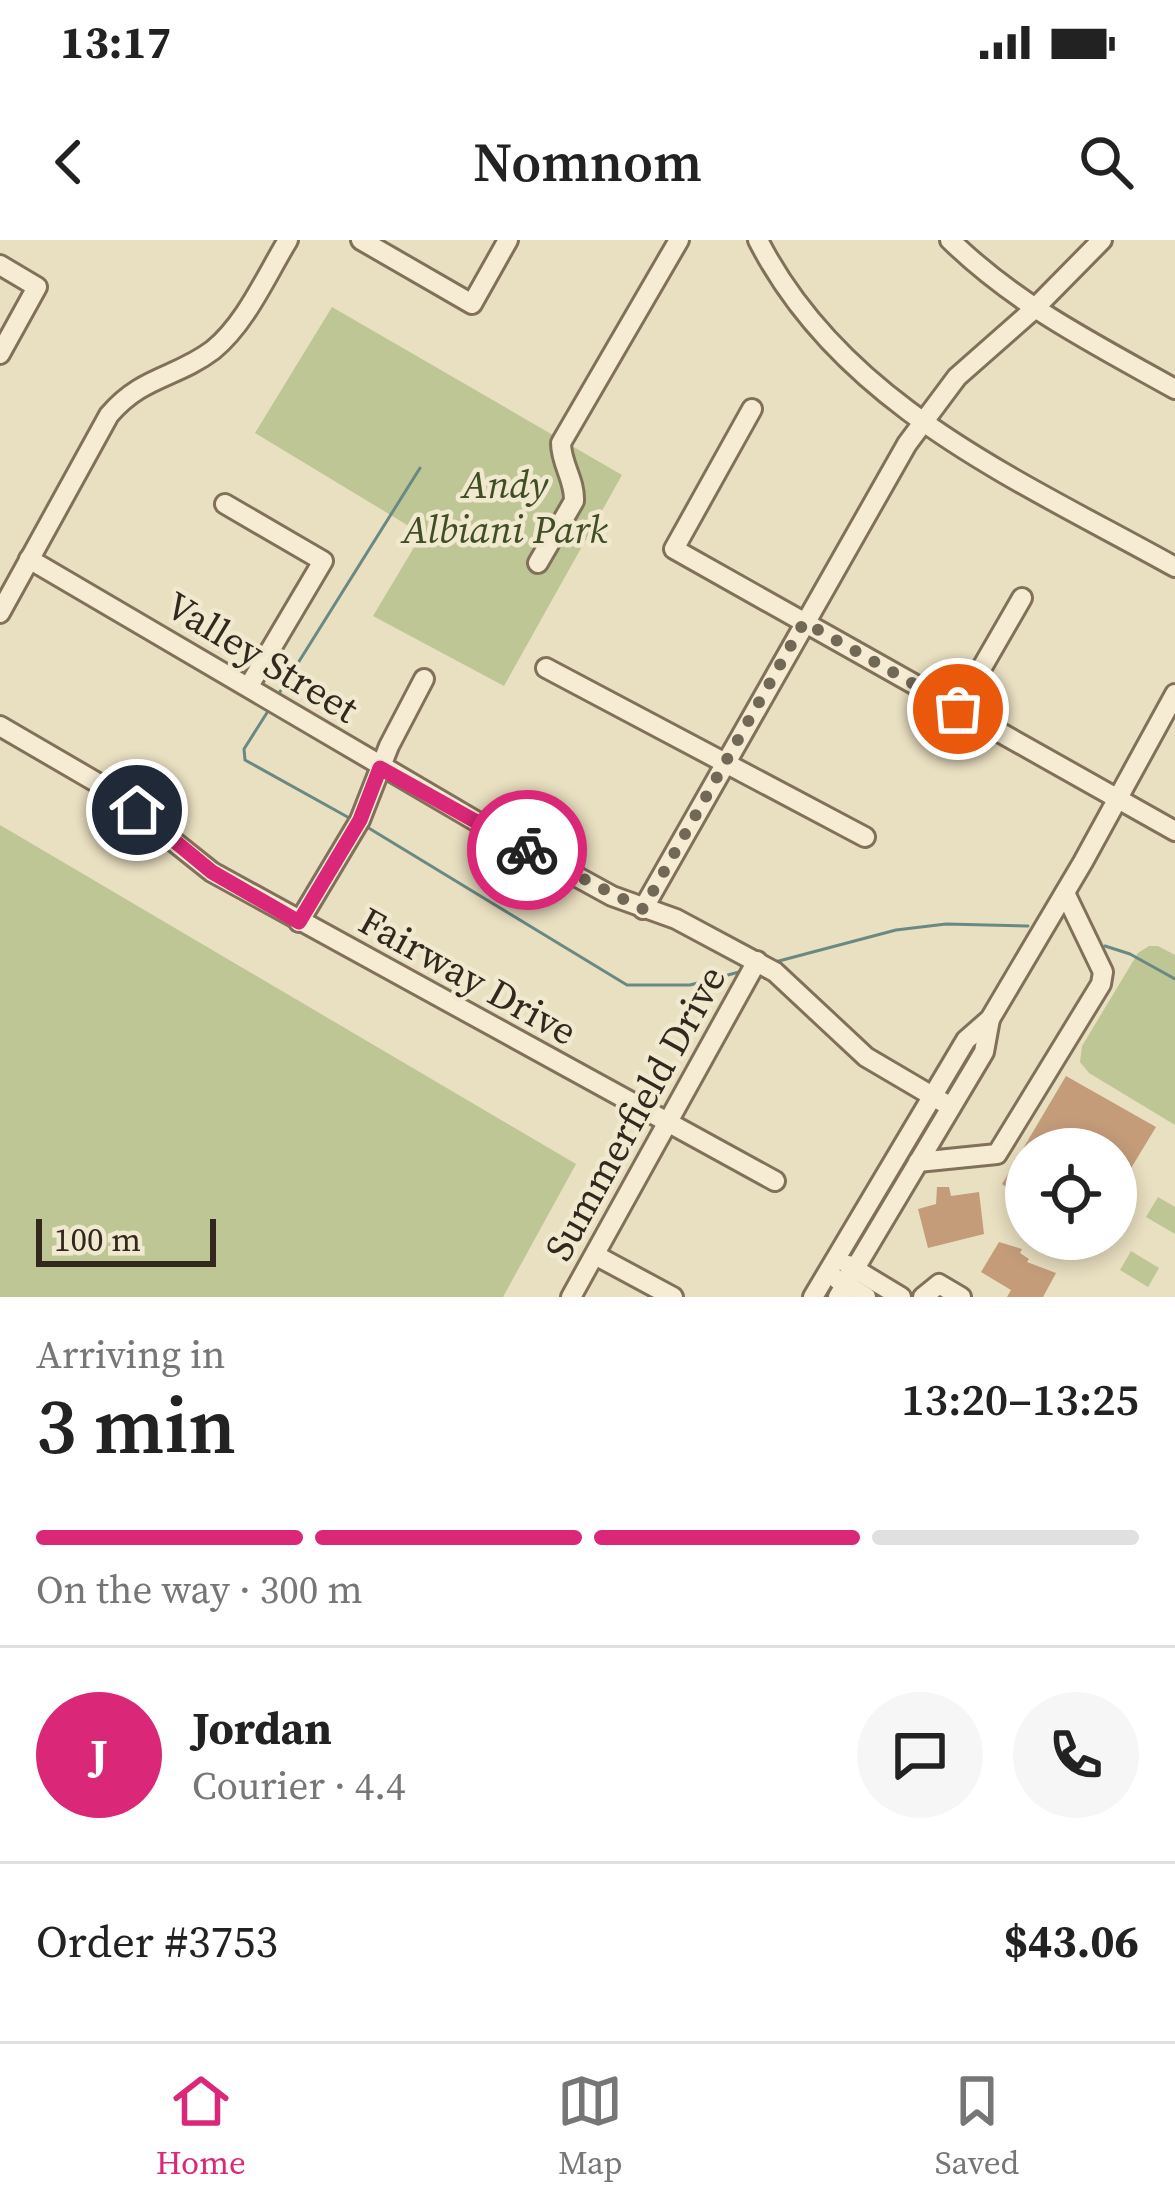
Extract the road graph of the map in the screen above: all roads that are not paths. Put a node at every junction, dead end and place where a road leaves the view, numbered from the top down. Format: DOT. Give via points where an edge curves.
graph roads {
  1 [pos="288,240"];
  2 [pos="361,240"];
  3 [pos="508,240"];
  4 [pos="680,240"];
  5 [pos="758,240"];
  6 [pos="950,240"];
  7 [pos="1102,240"];
  8 [pos="0,265"];
  9 [pos="1034,310"];
  10 [pos="0,354"];
  11 [pos="1175,388"];
  12 [pos="752,409"];
  13 [pos="922,423"];
  14 [pos="224,504"];
  15 [pos="29,559"];
  16 [pos="538,563"];
  17 [pos="1175,567"];
  18 [pos="1022,598"];
  19 [pos="0,613"];
  20 [pos="804,622"];
  21 [pos="546,668"];
  22 [pos="424,679"];
  23 [pos="248,686"];
  24 [pos="1175,694"];
  25 [pos="958,709"];
  26 [pos="0,726"];
  27 [pos="726,765"];
  28 [pos="380,768"];
  29 [pos="1118,797"];
  30 [pos="1175,831"];
  31 [pos="866,837"];
  32 [pos="1065,893"];
  33 [pos="643,909"];
  34 [pos="299,922"];
  35 [pos="757,961"];
  36 [pos="942,1102"];
  37 [pos="668,1123"];
  38 [pos="918,1162"];
  39 [pos="775,1181"];
  40 [pos="595,1255"];
  41 [pos="840,1276"];
  42 [pos="571,1297"];
  43 [pos="673,1297"];
  44 [pos="813,1297"];
  45 [pos="866,1297"];
  46 [pos="901,1297"];
  47 [pos="923,1297"];
  48 [pos="961,1297"];
  1 -- 15 [label="street" via="221,343 127,394 109,415"];
  2 -- 3 [label="street" via="472,304"];
  4 -- 16 [label="street" via="561,443 574,501"];
  5 -- 13 [label="street" via="824,333"];
  6 -- 9 [label="street"];
  7 -- 9 [label="street"];
  8 -- 10 [label="street" via="37,287"];
  9 -- 11 [label="street"];
  9 -- 13 [label="street" via="957,377"];
  12 -- 20 [label="street" via="674,549"];
  13 -- 17 [label="street"];
  13 -- 20 [label="street"];
  14 -- 23 [label="street" via="322,561"];
  15 -- 19 [label="street"];
  15 -- 23 [label="street, Valley Street"];
  18 -- 25 [label="street"];
  20 -- 25 [label="street"];
  20 -- 27 [label="street"];
  21 -- 27 [label="street"];
  22 -- 28 [label="street"];
  23 -- 28 [label="street, Valley Street"];
  24 -- 29 [label="street"];
  25 -- 29 [label="street"];
  26 -- 34 [label="street, Fairway Drive" via="108,789 212,872"];
  27 -- 31 [label="street"];
  27 -- 33 [label="street"];
  28 -- 33 [label="street, Valley Street"];
  28 -- 34 [label="street" via="360,820"];
  29 -- 30 [label="street"];
  29 -- 32 [label="street"];
  32 -- 36 [label="street" via="990,1019 966,1040"];
  32 -- 38 [label="street" via="1103,972 1101,984 997,1154"];
  33 -- 35 [label="street, Valley Street"];
  34 -- 37 [label="street, Fairway Drive"];
  35 -- 36 [label="street, Valley Street" via="866,1057"];
  35 -- 37 [label="street, Summerfield Drive"];
  36 -- 38 [label="street"];
  36 -- 41 [label="street"];
  37 -- 39 [label="street, Fairway Drive"];
  37 -- 40 [label="street, Summerfield Drive"];
  38 -- 41 [label="street"];
  40 -- 42 [label="street, Summerfield Drive"];
  40 -- 43 [label="street"];
  41 -- 44 [label="street"];
  41 -- 45 [label="street"];
  41 -- 46 [label="street"];
  47 -- 48 [label="street" via="939,1284"];
}
